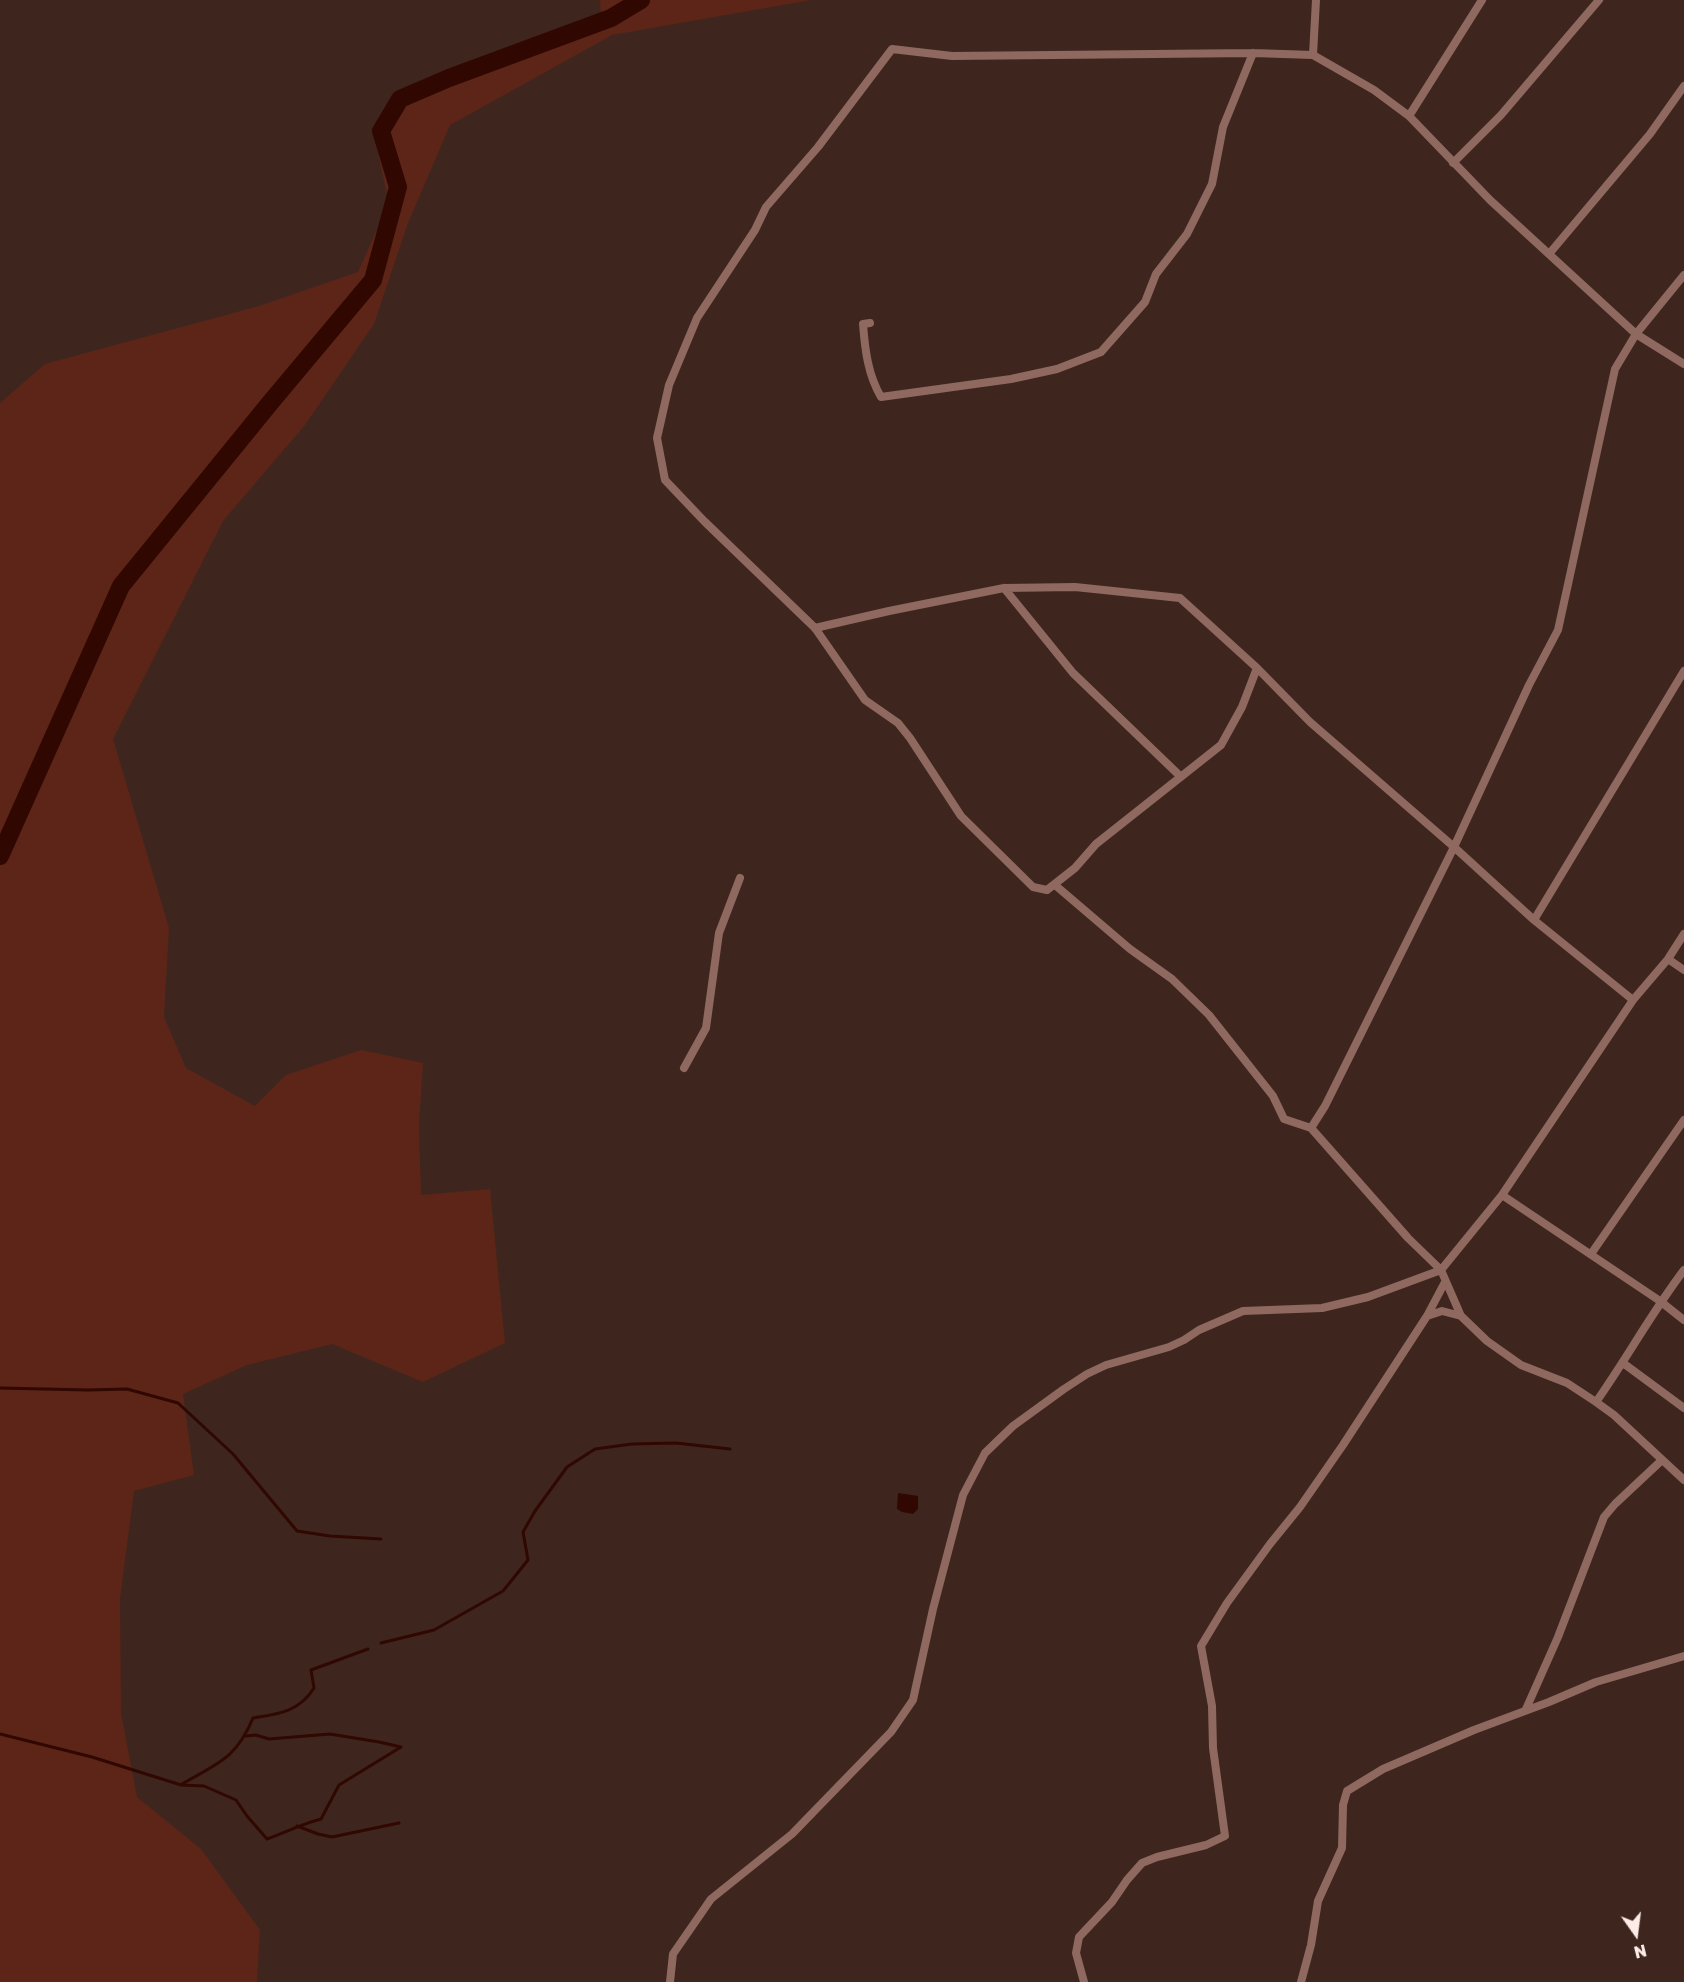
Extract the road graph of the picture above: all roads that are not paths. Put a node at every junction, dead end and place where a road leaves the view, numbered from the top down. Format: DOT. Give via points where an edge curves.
graph roads {
  1 [pos="1316,0"];
  2 [pos="1482,0"];
  3 [pos="1599,0"];
  4 [pos="1253,53"];
  5 [pos="1313,55"];
  6 [pos="1684,86"];
  7 [pos="1409,116"];
  8 [pos="1453,163"];
  9 [pos="1549,254"];
  10 [pos="1684,275"];
  11 [pos="870,323"];
  12 [pos="1636,333"];
  13 [pos="1684,364"];
  14 [pos="1004,588"];
  15 [pos="815,628"];
  16 [pos="1257,668"];
  17 [pos="1684,671"];
  18 [pos="1180,776"];
  19 [pos="1454,847"];
  20 [pos="740,878"];
  21 [pos="1055,885"];
  22 [pos="1534,920"];
  23 [pos="1684,934"];
  24 [pos="1668,959"];
  25 [pos="1684,970"];
  26 [pos="1633,1000"];
  27 [pos="684,1068"];
  28 [pos="1684,1120"];
  29 [pos="1311,1128"];
  30 [pos="1502,1195"];
  31 [pos="1591,1254"];
  32 [pos="1441,1270"];
  33 [pos="1684,1270"];
  34 [pos="1445,1282"];
  35 [pos="1660,1301"];
  36 [pos="1428,1316"];
  37 [pos="1461,1316"];
  38 [pos="1684,1320"];
  39 [pos="1623,1364"];
  40 [pos="1596,1402"];
  41 [pos="1684,1408"];
  42 [pos="1662,1460"];
  43 [pos="1684,1480"];
  44 [pos="1684,1656"];
  45 [pos="1526,1709"];
  46 [pos="670,1982"];
  47 [pos="1084,1982"];
  48 [pos="1301,1982"];
  1 -- 5 [label="street"];
  2 -- 7 [label="street"];
  3 -- 8 [label="street" via="1502,115"];
  4 -- 5 [label="street"];
  4 -- 11 [label="street" via="1223,127 1212,184 1187,234 1156,274 1145,302 1101,352 1057,369 1011,379 881,397 864,348 863,324"];
  4 -- 15 [label="street" via="951,56 892,49 818,147 766,207 697,318 669,385 657,438 665,480"];
  5 -- 7 [label="street" via="1374,90"];
  6 -- 9 [label="street" via="1650,134"];
  7 -- 8 [label="street"];
  8 -- 9 [label="street"];
  9 -- 12 [label="street"];
  10 -- 12 [label="street"];
  12 -- 13 [label="street"];
  12 -- 19 [label="street" via="1615,369 1558,630"];
  14 -- 15 [label="street"];
  14 -- 16 [label="street" via="1075,587 1180,598"];
  14 -- 18 [label="street" via="1073,673"];
  15 -- 21 [label="street" via="865,700 898,723 910,738 961,816 1033,887 1047,891"];
  16 -- 18 [label="street" via="1221,745"];
  16 -- 19 [label="street" via="1310,722"];
  17 -- 22 [label="street"];
  18 -- 21 [label="street" via="1096,844"];
  19 -- 22 [label="street"];
  19 -- 29 [label="street"];
  20 -- 27 [label="street" via="719,933 706,1028"];
  21 -- 29 [label="street" via="1172,979 1209,1015 1273,1096 1284,1119"];
  22 -- 26 [label="street"];
  23 -- 24 [label="street"];
  24 -- 25 [label="street"];
  24 -- 26 [label="street"];
  26 -- 30 [label="street"];
  28 -- 31 [label="street"];
  29 -- 32 [label="street"];
  30 -- 31 [label="street"];
  30 -- 32 [label="street"];
  31 -- 35 [label="street"];
  32 -- 34 [label="street"];
  32 -- 46 [label="street" via="1368,1297 1322,1308 1243,1311 1169,1347 1087,1374 1013,1426 986,1453 963,1495 913,1700 891,1732 792,1834 711,1899 673,1954"];
  33 -- 35 [label="street"];
  34 -- 36 [label="street"];
  34 -- 37 [label="street"];
  35 -- 38 [label="street"];
  35 -- 39 [label="street"];
  36 -- 37 [label="street" via="1442,1311"];
  36 -- 47 [label="street" via="1343,1446 1227,1603 1201,1646 1212,1706 1213,1748 1225,1836 1142,1863 1079,1937 1076,1953"];
  37 -- 40 [label="street" via="1521,1365 1567,1383"];
  39 -- 40 [label="street"];
  39 -- 41 [label="street"];
  40 -- 42 [label="street"];
  42 -- 43 [label="street"];
  42 -- 45 [label="street" via="1604,1517"];
  44 -- 45 [label="street" via="1596,1682"];
  45 -- 48 [label="street" via="1383,1769 1347,1791 1342,1848 1318,1901"];
}
